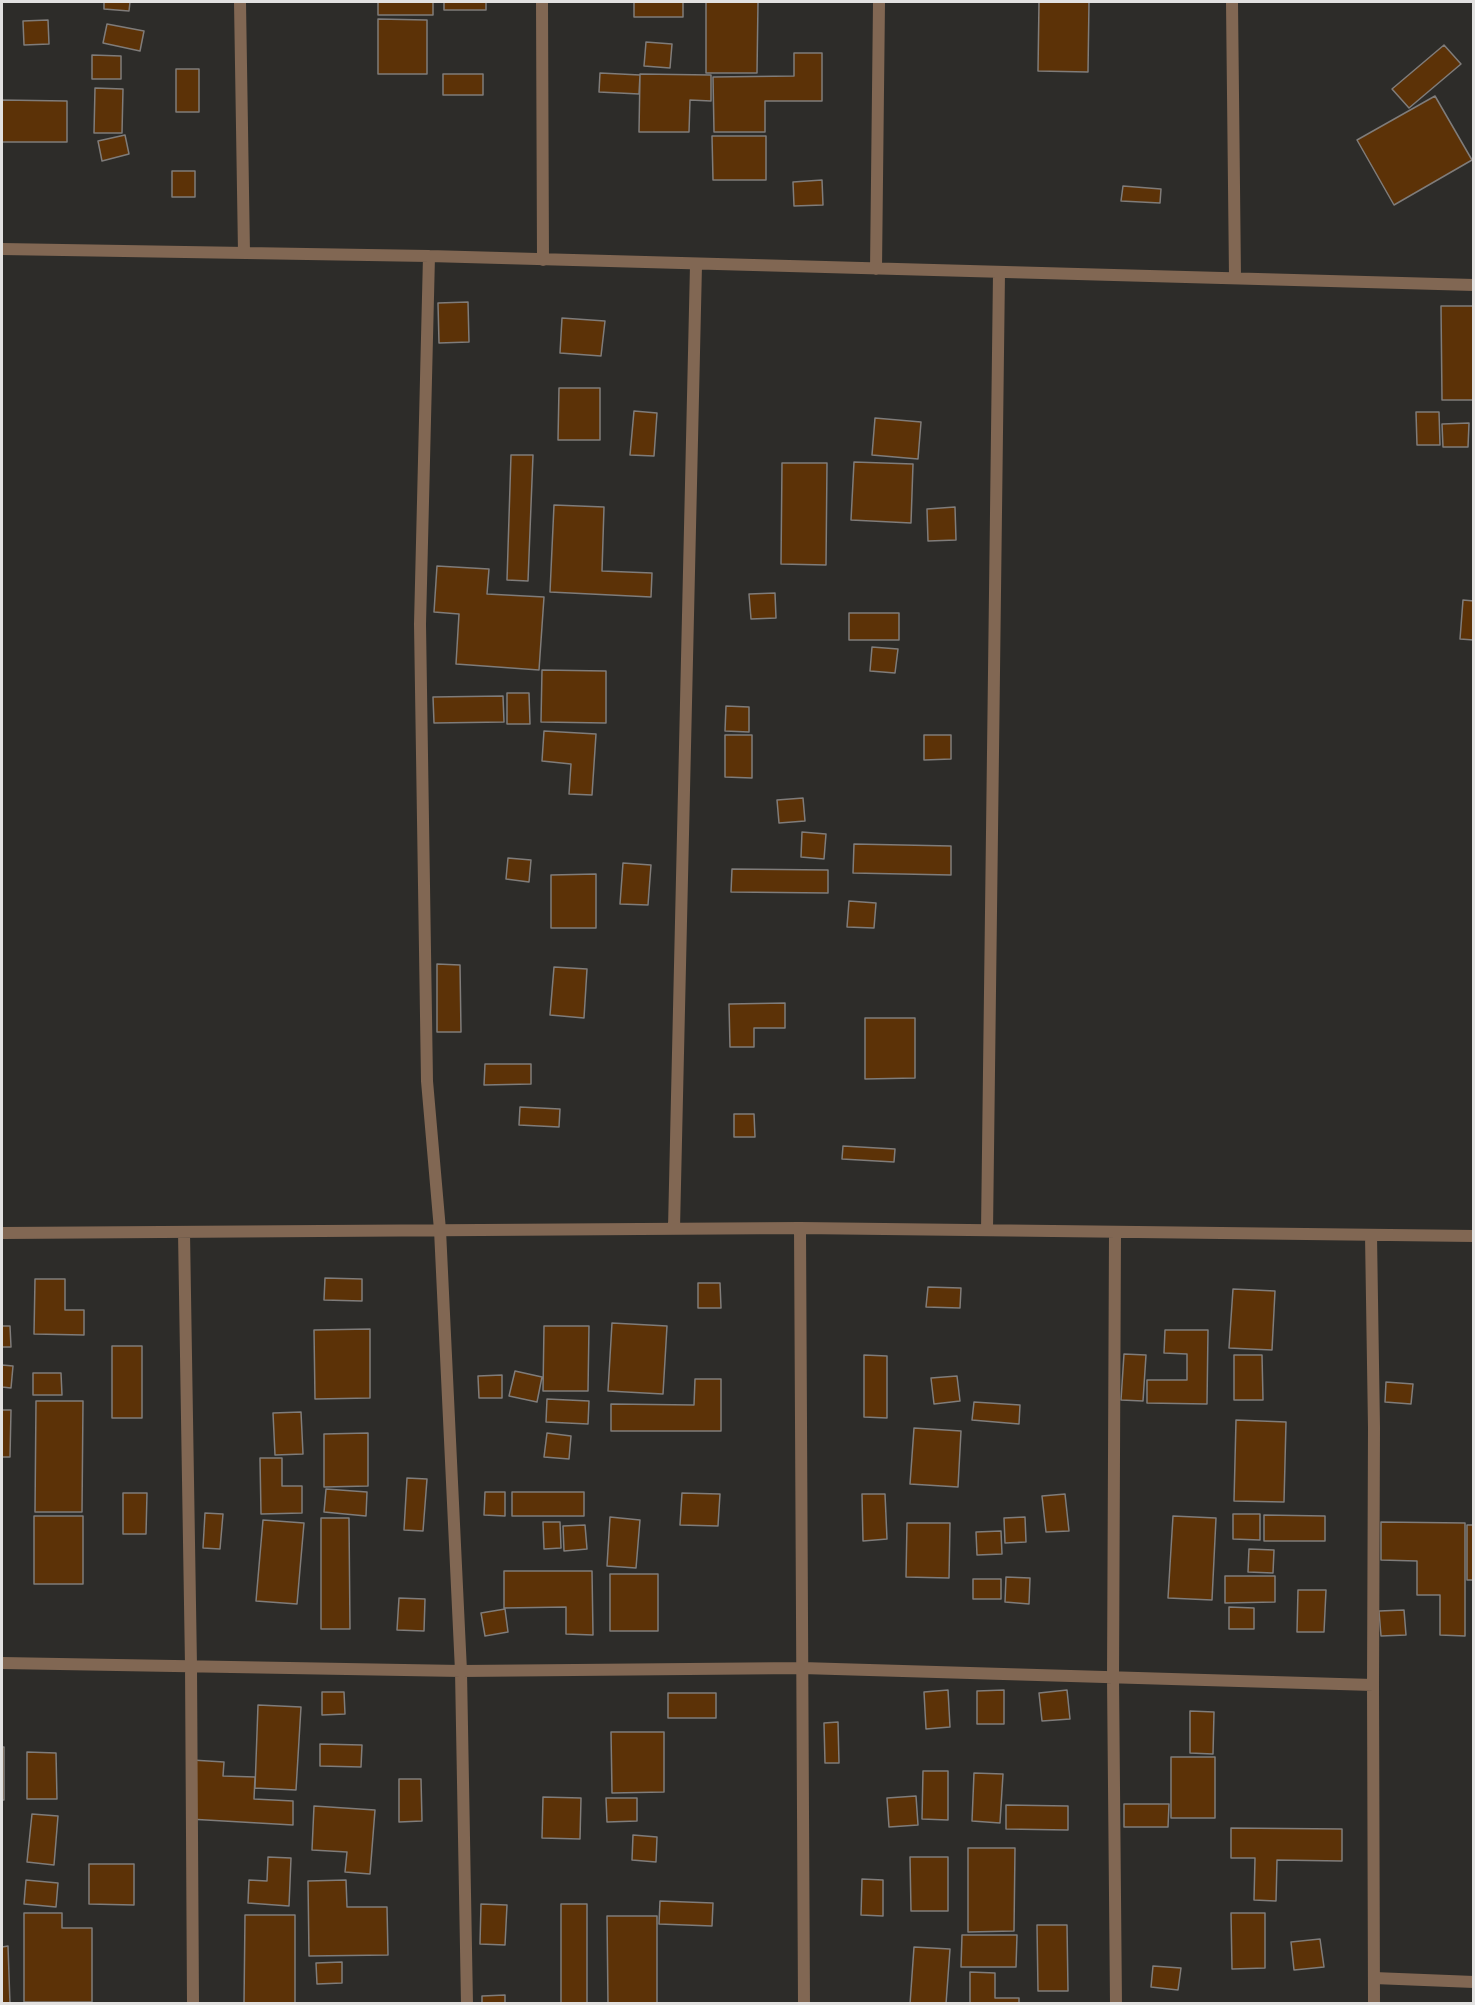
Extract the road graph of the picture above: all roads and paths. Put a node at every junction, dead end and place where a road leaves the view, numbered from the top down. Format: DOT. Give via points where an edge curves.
graph roads {
  1 [pos="240,2"];
  2 [pos="542,2"];
  3 [pos="879,2"];
  4 [pos="1232,2"];
  5 [pos="2,249"];
  6 [pos="244,253"];
  7 [pos="429,256"];
  8 [pos="543,260"];
  9 [pos="696,265"];
  10 [pos="876,269"];
  11 [pos="999,273"];
  12 [pos="1235,278"];
  13 [pos="1473,285"];
  14 [pos="674,1228"];
  15 [pos="800,1228"];
  16 [pos="440,1230"];
  17 [pos="987,1230"];
  18 [pos="184,1232"];
  19 [pos="1115,1232"];
  20 [pos="2,1233"];
  21 [pos="1371,1235"];
  22 [pos="1473,1236"];
  23 [pos="2,1664"];
  24 [pos="190,1666"];
  25 [pos="802,1668"];
  26 [pos="461,1671"];
  27 [pos="1113,1678"];
  28 [pos="1373,1684"];
  29 [pos="1374,1978"];
  30 [pos="1473,1982"];
  31 [pos="193,2004"];
  32 [pos="467,2004"];
  33 [pos="804,2004"];
  34 [pos="1116,2004"];
  35 [pos="1374,2004"];
  1 -- 6 [label="street"];
  2 -- 8 [label="street"];
  3 -- 10 [label="street"];
  4 -- 12 [label="street"];
  5 -- 6 [label="street"];
  6 -- 7 [label="street"];
  7 -- 8 [label="street"];
  7 -- 16 [label="street" via="420,624 427,1081"];
  8 -- 9 [label="street"];
  9 -- 10 [label="street"];
  9 -- 14 [label="street"];
  10 -- 11 [label="street"];
  11 -- 12 [label="street"];
  11 -- 17 [label="street"];
  12 -- 13 [label="street"];
  14 -- 15 [label="street"];
  14 -- 16 [label="street"];
  15 -- 17 [label="street"];
  15 -- 25 [label="street"];
  16 -- 18 [label="street"];
  16 -- 26 [label="street"];
  17 -- 19 [label="street"];
  18 -- 20 [label="street"];
  18 -- 24 [label="street"];
  19 -- 21 [label="street"];
  19 -- 27 [label="street"];
  21 -- 22 [label="street"];
  21 -- 28 [label="street"];
  23 -- 24 [label="street"];
  24 -- 26 [label="street"];
  24 -- 31 [label="street"];
  25 -- 26 [label="street"];
  25 -- 27 [label="street"];
  25 -- 33 [label="street"];
  26 -- 32 [label="street"];
  27 -- 28 [label="street"];
  27 -- 34 [label="street"];
  28 -- 29 [label="street"];
  29 -- 30 [label="street"];
  29 -- 35 [label="street"];
}
